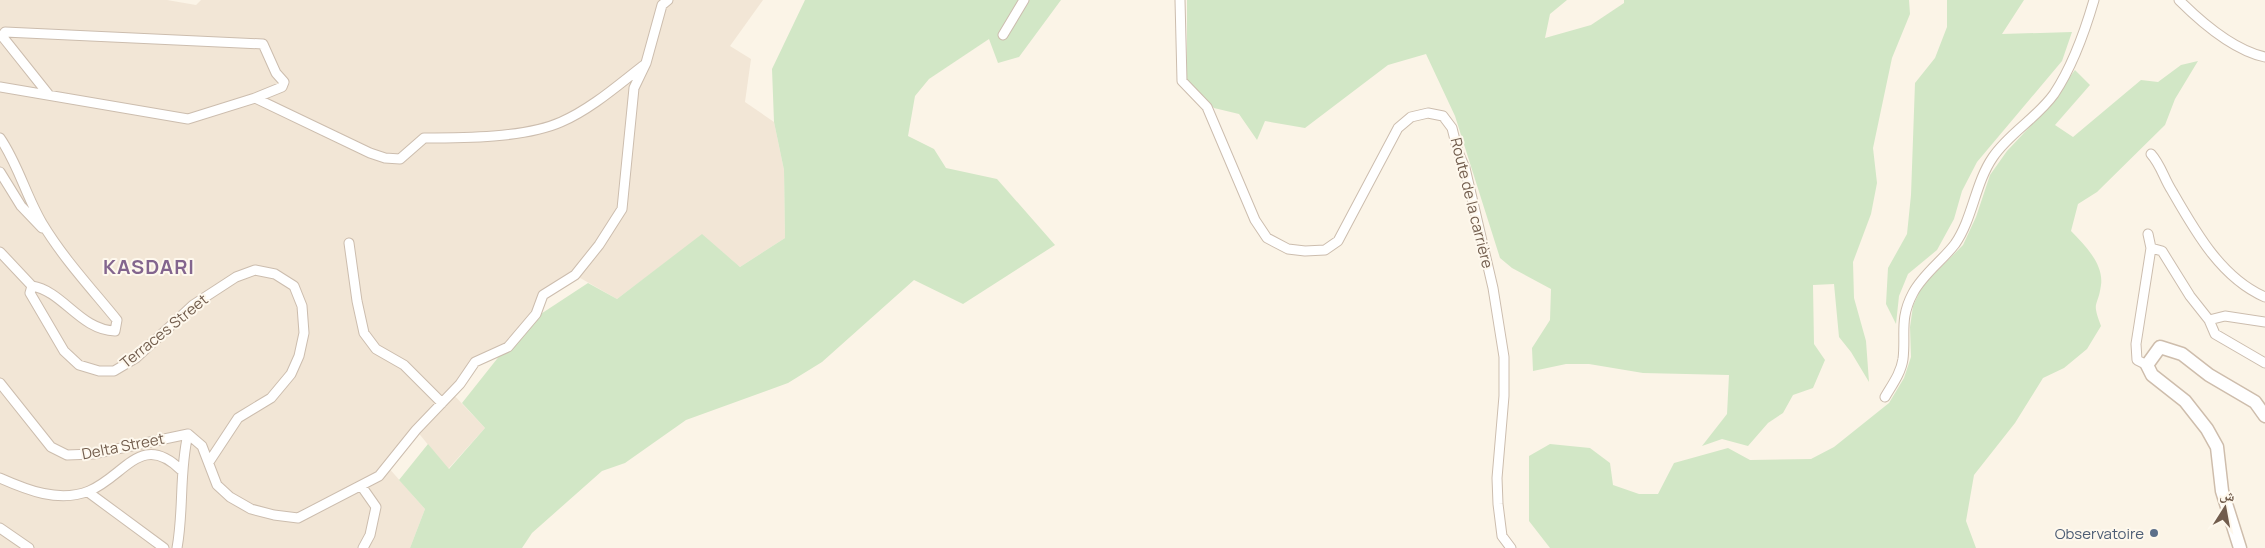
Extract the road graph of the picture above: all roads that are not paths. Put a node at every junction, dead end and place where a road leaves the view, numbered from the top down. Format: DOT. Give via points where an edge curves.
graph roads {
  1 [pos="668,0"];
  2 [pos="1024,0"];
  3 [pos="1180,0"];
  4 [pos="2094,0"];
  5 [pos="2179,0"];
  6 [pos="1003,35"];
  7 [pos="2265,56"];
  8 [pos="646,63"];
  9 [pos="0,86"];
  10 [pos="49,95"];
  11 [pos="255,98"];
  12 [pos="0,138"];
  13 [pos="2151,154"];
  14 [pos="0,172"];
  15 [pos="2148,234"];
  16 [pos="51,237"];
  17 [pos="349,243"];
  18 [pos="2151,248"];
  19 [pos="0,252"];
  20 [pos="31,290"];
  21 [pos="2265,297"];
  22 [pos="2209,320"];
  23 [pos="2265,322"];
  24 [pos="2265,363"];
  25 [pos="2147,365"];
  26 [pos="0,383"];
  27 [pos="1885,397"];
  28 [pos="442,403"];
  29 [pos="2265,416"];
  30 [pos="188,434"];
  31 [pos="209,462"];
  32 [pos="181,470"];
  33 [pos="0,478"];
  34 [pos="362,487"];
  35 [pos="88,492"];
  36 [pos="0,528"];
  37 [pos="29,548"];
  38 [pos="164,548"];
  39 [pos="177,548"];
  40 [pos="363,548"];
  41 [pos="1511,548"];
  42 [pos="2240,548"];
  1 -- 8 [label="street" via="662,5"];
  2 -- 6 [label="street"];
  3 -- 41 [label="street, Route de la carrière" via="1182,81 1207,107 1254,220 1267,238 1288,249 1305,252 1325,250 1338,241 1398,128 1411,117 1428,112 1443,116 1452,128 1483,243 1504,357 1497,478 1502,536"];
  4 -- 27 [label="street" via="2072,59 2053,95 1994,156 1983,174 1955,243 1913,293 1902,327 1903,360"];
  5 -- 7 [label="street" via="2238,46"];
  8 -- 11 [label="street" via="606,94 561,122 516,133 424,138 400,159 370,153"];
  8 -- 28 [label="street" via="634,88 622,209 599,246 575,275 543,296 536,314 508,346 475,362"];
  9 -- 10 [label="street"];
  10 -- 11 [label="street" via="188,119"];
  10 -- 11 [label="street" via="2,36 5,32 263,44 276,73 284,82 282,87"];
  12 -- 16 [label="street"];
  13 -- 21 [label="street" via="2160,164 2164,177 2199,237 2226,270 2243,285"];
  14 -- 16 [label="street" via="21,206"];
  15 -- 18 [label="street"];
  16 -- 20 [label="street" via="117,320 115,331 102,331 42,288"];
  17 -- 28 [label="street" via="364,333 376,349 404,365"];
  18 -- 22 [label="street" via="2162,251"];
  18 -- 25 [label="street" via="2136,344 2137,360"];
  19 -- 20 [label="street"];
  20 -- 31 [label="street, Terraces Street" via="64,351 79,365 99,371 114,371 136,358 193,305 236,277 255,270 275,274 294,286 302,306 304,333 291,374 271,398 238,418"];
  22 -- 23 [label="street" via="2225,316"];
  22 -- 24 [label="street" via="2215,334"];
  25 -- 29 [label="street" via="2160,347 2182,354 2255,402"];
  25 -- 42 [label="street" via="2152,375 2185,401 2217,447 2222,491"];
  26 -- 30 [label="street, Delta Street" via="51,447 67,455 93,454"];
  28 -- 34 [label="street" via="379,476"];
  30 -- 31 [label="street" via="202,446"];
  30 -- 32 [label="street"];
  31 -- 34 [label="street" via="217,485 230,497 251,509 274,515 298,518"];
  32 -- 35 [label="street" via="164,456 144,455"];
  32 -- 39 [label="street"];
  33 -- 35 [label="street" via="33,493 67,495"];
  34 -- 40 [label="street" via="376,507 370,535"];
  35 -- 38 [label="street"];
  36 -- 37 [label="street"];
}
